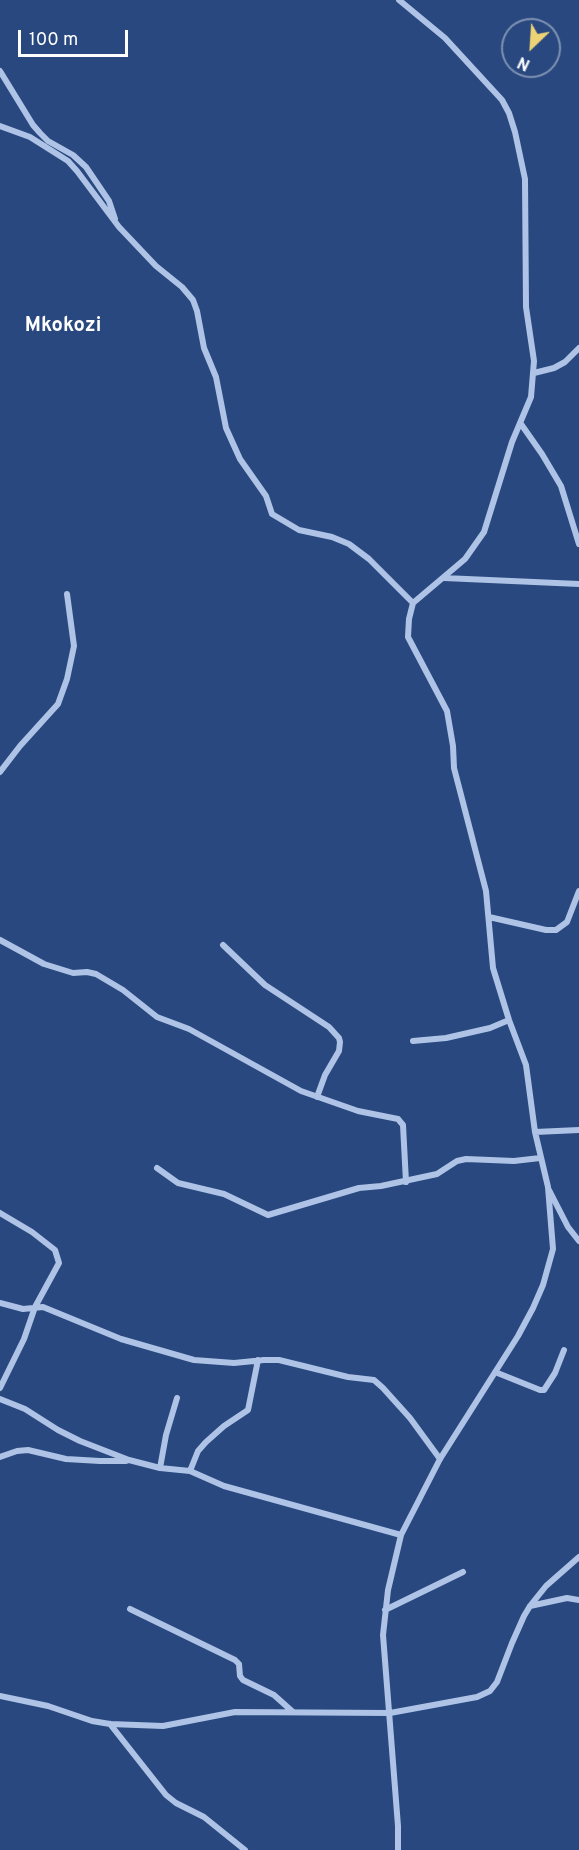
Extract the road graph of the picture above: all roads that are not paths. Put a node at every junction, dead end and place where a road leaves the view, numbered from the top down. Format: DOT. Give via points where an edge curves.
graph roads {
  1 [pos="399,0"];
  2 [pos="0,71"];
  3 [pos="0,126"];
  4 [pos="119,227"];
  5 [pos="579,348"];
  6 [pos="534,373"];
  7 [pos="520,424"];
  8 [pos="579,544"];
  9 [pos="443,578"];
  10 [pos="579,584"];
  11 [pos="67,594"];
  12 [pos="413,603"];
  13 [pos="0,772"];
  14 [pos="579,891"];
  15 [pos="489,917"];
  16 [pos="0,940"];
  17 [pos="223,945"];
  18 [pos="509,1020"];
  19 [pos="413,1041"];
  20 [pos="317,1097"];
  21 [pos="579,1130"];
  22 [pos="535,1132"];
  23 [pos="540,1158"];
  24 [pos="157,1168"];
  25 [pos="406,1182"];
  26 [pos="548,1187"];
  27 [pos="0,1213"];
  28 [pos="579,1241"];
  29 [pos="0,1303"];
  30 [pos="35,1307"];
  31 [pos="564,1350"];
  32 [pos="258,1360"];
  33 [pos="495,1372"];
  34 [pos="0,1388"];
  35 [pos="177,1398"];
  36 [pos="0,1399"];
  37 [pos="0,1457"];
  38 [pos="440,1459"];
  39 [pos="129,1460"];
  40 [pos="160,1468"];
  41 [pos="190,1472"];
  42 [pos="401,1535"];
  43 [pos="579,1557"];
  44 [pos="463,1572"];
  45 [pos="579,1600"];
  46 [pos="530,1606"];
  47 [pos="130,1609"];
  48 [pos="385,1610"];
  49 [pos="0,1696"];
  50 [pos="294,1712"];
  51 [pos="390,1713"];
  52 [pos="110,1724"];
  53 [pos="245,1850"];
  54 [pos="398,1850"];
  1 -- 6 [label="street" via="445,38 494,90 508,113 525,179 525,308"];
  2 -- 4 [label="street" via="40,133 86,167 109,201"];
  3 -- 4 [label="street" via="30,137 68,161"];
  4 -- 12 [label="street" via="193,300 228,433 240,459 266,495 271,513 299,530 349,544 369,558"];
  5 -- 6 [label="street" via="565,362"];
  6 -- 7 [label="street" via="531,397"];
  7 -- 8 [label="street" via="561,486"];
  7 -- 9 [label="street" via="484,532 465,559"];
  9 -- 10 [label="street"];
  9 -- 12 [label="street"];
  11 -- 13 [label="street" via="74,646 58,704"];
  12 -- 15 [label="street" via="408,637 447,711 454,768 482,873"];
  14 -- 15 [label="street" via="567,922 556,930"];
  15 -- 18 [label="street" via="493,968"];
  16 -- 20 [label="street" via="44,964 73,973 96,974 157,1017 189,1029"];
  17 -- 20 [label="street" via="266,985 330,1027 339,1038 339,1051"];
  18 -- 19 [label="street" via="446,1038"];
  18 -- 22 [label="street" via="526,1065"];
  20 -- 25 [label="street" via="400,1120"];
  21 -- 22 [label="street"];
  22 -- 23 [label="street"];
  23 -- 25 [label="street" via="466,1158 440,1173"];
  23 -- 26 [label="street"];
  24 -- 25 [label="street" via="178,1183 224,1194 268,1215 359,1188"];
  26 -- 28 [label="street"];
  26 -- 33 [label="street" via="553,1249 549,1266 533,1308"];
  27 -- 30 [label="street" via="58,1254 58,1268"];
  29 -- 30 [label="street" via="23,1309"];
  30 -- 32 [label="street" via="175,1356 211,1362"];
  30 -- 34 [label="street"];
  31 -- 33 [label="street" via="544,1390"];
  32 -- 38 [label="street" via="279,1360 374,1380 410,1418"];
  32 -- 41 [label="street" via="248,1410 206,1442"];
  33 -- 38 [label="street"];
  35 -- 40 [label="street"];
  36 -- 39 [label="street" via="80,1441"];
  37 -- 39 [label="street" via="23,1450 66,1459"];
  38 -- 42 [label="street"];
  39 -- 40 [label="street"];
  40 -- 41 [label="street"];
  41 -- 42 [label="street" via="224,1486"];
  42 -- 48 [label="street"];
  43 -- 46 [label="street"];
  44 -- 48 [label="street"];
  45 -- 46 [label="street" via="567,1598"];
  46 -- 51 [label="street" via="502,1673 484,1695"];
  47 -- 50 [label="street" via="237,1661 243,1680 274,1695"];
  48 -- 51 [label="street" via="383,1635"];
  49 -- 52 [label="street"];
  50 -- 51 [label="street"];
  50 -- 52 [label="street" via="236,1712 163,1726"];
  51 -- 54 [label="street"];
  52 -- 53 [label="street" via="166,1796 204,1817"];
}
